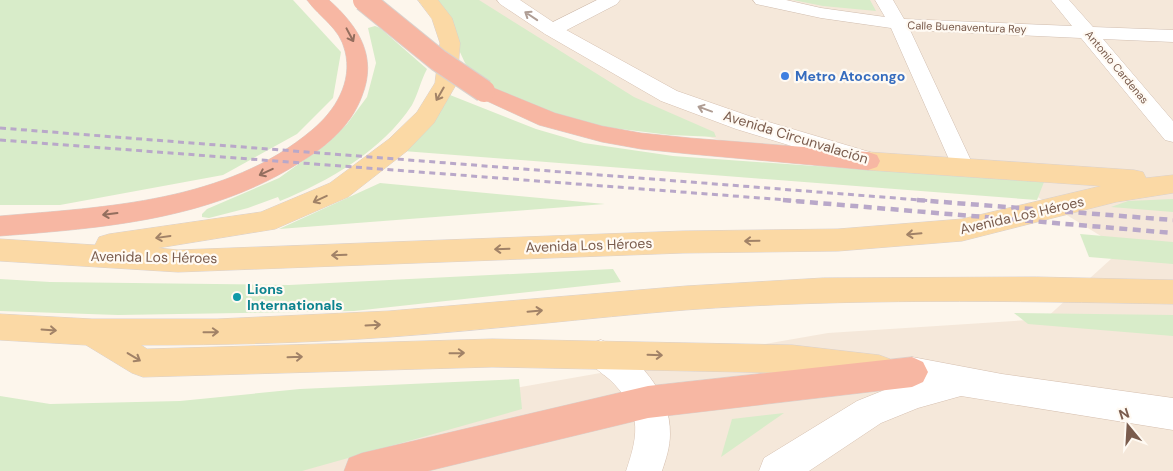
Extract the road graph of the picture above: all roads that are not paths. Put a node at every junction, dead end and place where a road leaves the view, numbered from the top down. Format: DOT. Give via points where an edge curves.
graph roads {
  1 [pos="318,0"];
  2 [pos="364,0"];
  3 [pos="428,0"];
  4 [pos="507,0"];
  5 [pos="610,0"];
  6 [pos="762,0"];
  7 [pos="884,0"];
  8 [pos="1060,0"];
  9 [pos="898,24"];
  10 [pos="552,30"];
  11 [pos="1089,32"];
  12 [pos="1173,36"];
  13 [pos="1173,135"];
  14 [pos="868,161"];
  15 [pos="963,168"];
  16 [pos="1173,183"];
  17 [pos="0,226"];
  18 [pos="0,250"];
  19 [pos="50,254"];
  20 [pos="1173,292"];
  21 [pos="0,327"];
  22 [pos="92,332"];
  23 [pos="601,354"];
  24 [pos="912,372"];
  25 [pos="962,382"];
  26 [pos="648,402"];
  27 [pos="1173,414"];
  28 [pos="362,471"];
  29 [pos="644,471"];
  30 [pos="777,471"];
  1 -- 17 [label="highway, one-way" via="351,34 358,64 356,81 338,119 307,146 278,166 233,188 187,202 154,209"];
  2 -- 14 [label="highway, bridge" via="438,60 484,91 547,119 602,134 670,144"];
  3 -- 19 [label="main road, one-way" via="442,18 450,43 446,83 426,117 398,145 339,190 264,222"];
  10 -- 4 [label="street, Avenida Circunvalación, one-way"];
  5 -- 10 [label="street"];
  6 -- 9 [label="street, Calle Buenaventura Rey" via="821,14"];
  7 -- 9 [label="street"];
  8 -- 11 [label="street, Antonio Cardenas"];
  9 -- 11 [label="street, Calle Buenaventura Rey"];
  9 -- 15 [label="street"];
  14 -- 10 [label="street, Avenida Circunvalación, one-way" via="744,123 670,96"];
  11 -- 12 [label="street, Calle Buenaventura Rey"];
  11 -- 13 [label="street, Antonio Cardenas"];
  14 -- 15 [label="main road, Avenida Circunvalación"];
  15 -- 16 [label="main road, Avenida Circunvalación"];
  16 -- 19 [label="main road, Avenida Los Héroes, one-way" via="1116,192 962,230 838,240 683,242 178,261"];
  18 -- 19 [label="main road, Avenida Los Héroes"];
  22 -- 20 [label="main road, one-way" via="217,332 389,324 677,298 823,290"];
  21 -- 22 [label="main road, one-way"];
  22 -- 23 [label="main road, one-way" via="143,363 462,353"];
  23 -- 24 [label="main road, one-way" via="792,359"];
  23 -- 26 [label="street" via="623,369"];
  24 -- 25 [label="street"];
  24 -- 26 [label="highway"];
  25 -- 27 [label="street"];
  25 -- 30 [label="street" via="915,393 869,412"];
  26 -- 28 [label="highway"];
  26 -- 29 [label="street" via="653,425 652,452"];
}
